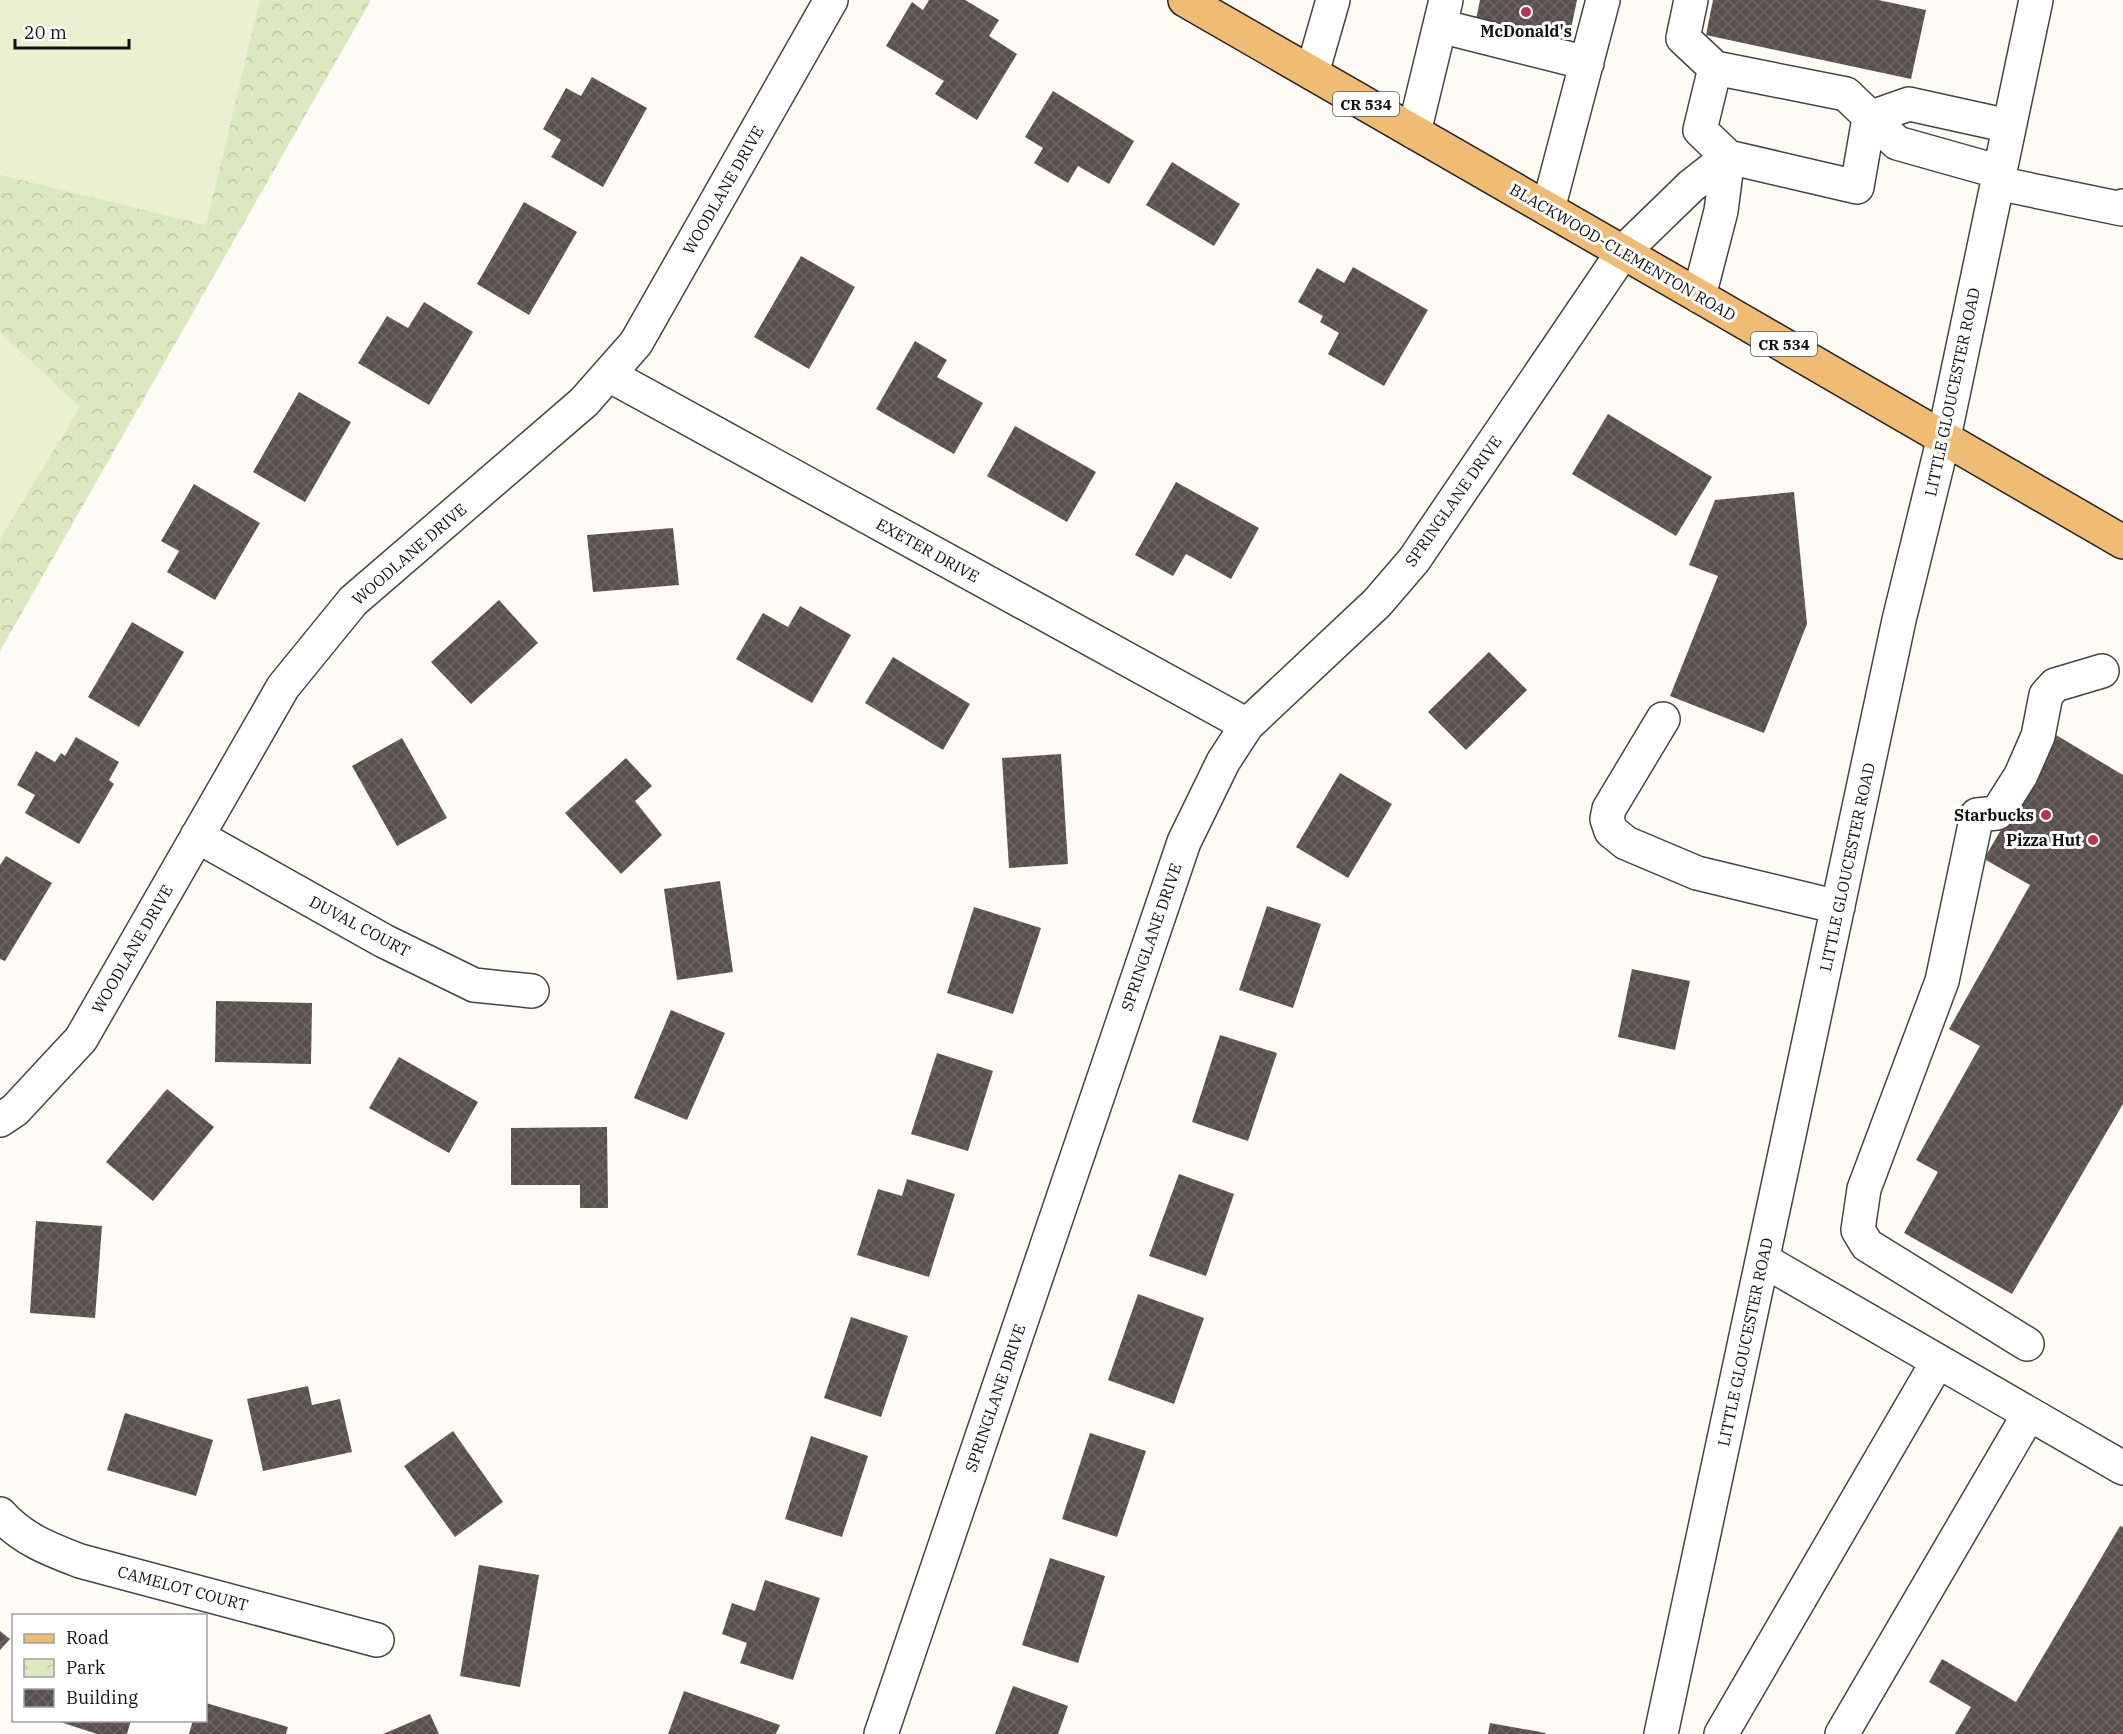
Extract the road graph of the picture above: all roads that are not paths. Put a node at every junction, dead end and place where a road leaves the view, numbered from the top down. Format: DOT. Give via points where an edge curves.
graph roads {
  1 [pos="831,0"];
  2 [pos="1333,0"];
  3 [pos="1604,0"];
  4 [pos="1691,0"];
  5 [pos="2036,0"];
  6 [pos="1189,1"];
  7 [pos="1443,13"];
  8 [pos="1587,63"];
  9 [pos="1714,68"];
  10 [pos="1312,73"];
  11 [pos="1869,118"];
  12 [pos="2009,126"];
  13 [pos="1414,132"];
  14 [pos="1728,157"];
  15 [pos="1998,178"];
  16 [pos="2123,206"];
  17 [pos="1548,209"];
  18 [pos="1623,252"];
  19 [pos="1699,296"];
  20 [pos="609,375"];
  21 [pos="1944,437"];
  22 [pos="2123,542"];
  23 [pos="2102,671"];
  24 [pos="1663,719"];
  25 [pos="1247,725"];
  26 [pos="197,836"];
  27 [pos="1838,907"];
  28 [pos="532,991"];
  29 [pos="0,1120"];
  30 [pos="1763,1260"];
  31 [pos="2028,1344"];
  32 [pos="1938,1361"];
  33 [pos="2029,1414"];
  34 [pos="2123,1468"];
  35 [pos="0,1514"];
  36 [pos="377,1640"];
  37 [pos="881,1734"];
  38 [pos="1661,1734"];
  39 [pos="1721,1734"];
  40 [pos="1842,1734"];
  1 -- 20 [label="street, WOODLANE DRIVE" via="636,343"];
  2 -- 10 [label="street"];
  3 -- 8 [label="street"];
  4 -- 9 [label="street" via="1683,38"];
  5 -- 12 [label="street, LITTLE GLOUCESTER ROAD"];
  6 -- 10 [label="main road, BLACKWOOD-CLEMENTON ROAD / CR 534"];
  7 -- 8 [label="street"];
  7 -- 13 [label="street"];
  8 -- 17 [label="street"];
  9 -- 11 [label="street" via="1846,94"];
  9 -- 14 [label="street" via="1700,130"];
  10 -- 13 [label="main road, BLACKWOOD-CLEMENTON ROAD / CR 534"];
  11 -- 12 [label="street" via="1909,104"];
  11 -- 14 [label="street" via="1857,187"];
  11 -- 15 [label="street" via="1897,143"];
  12 -- 15 [label="street, LITTLE GLOUCESTER ROAD"];
  13 -- 17 [label="main road, BLACKWOOD-CLEMENTON ROAD / CR 534"];
  14 -- 18 [label="street, SPRINGLANE DRIVE" via="1691,186"];
  14 -- 19 [label="street" via="1721,211"];
  15 -- 16 [label="street" via="2122,209"];
  15 -- 21 [label="street, LITTLE GLOUCESTER ROAD"];
  17 -- 18 [label="main road, BLACKWOOD-CLEMENTON ROAD / CR 534"];
  18 -- 19 [label="main road, BLACKWOOD-CLEMENTON ROAD / CR 534"];
  18 -- 25 [label="street, SPRINGLANE DRIVE" via="1414,560 1377,603"];
  19 -- 21 [label="main road, BLACKWOOD-CLEMENTON ROAD / CR 534"];
  20 -- 25 [label="street, EXETER DRIVE"];
  20 -- 26 [label="street, WOODLANE DRIVE" via="584,402 353,601 283,687"];
  21 -- 22 [label="main road, BLACKWOOD-CLEMENTON ROAD / CR 534"];
  21 -- 27 [label="street, LITTLE GLOUCESTER ROAD" via="1899,620"];
  23 -- 31 [label="street" via="2055,685 2046,695 2038,736 2021,774 1997,813 1977,815 1942,981 1864,1189 1858,1230 1867,1245"];
  24 -- 27 [label="street" via="1609,809 1611,831 1626,843 1697,873"];
  25 -- 37 [label="street, SPRINGLANE DRIVE" via="1223,762 1184,842"];
  26 -- 28 [label="street, DUVAL COURT" via="384,941 474,985"];
  26 -- 29 [label="street, WOODLANE DRIVE" via="81,1039 15,1110"];
  27 -- 30 [label="street, LITTLE GLOUCESTER ROAD"];
  30 -- 32 [label="street"];
  30 -- 38 [label="street, LITTLE GLOUCESTER ROAD"];
  32 -- 33 [label="street"];
  32 -- 39 [label="street"];
  33 -- 34 [label="street"];
  33 -- 40 [label="street"];
  35 -- 36 [label="street, CAMELOT COURT" via="38,1545 80,1561"];
}
